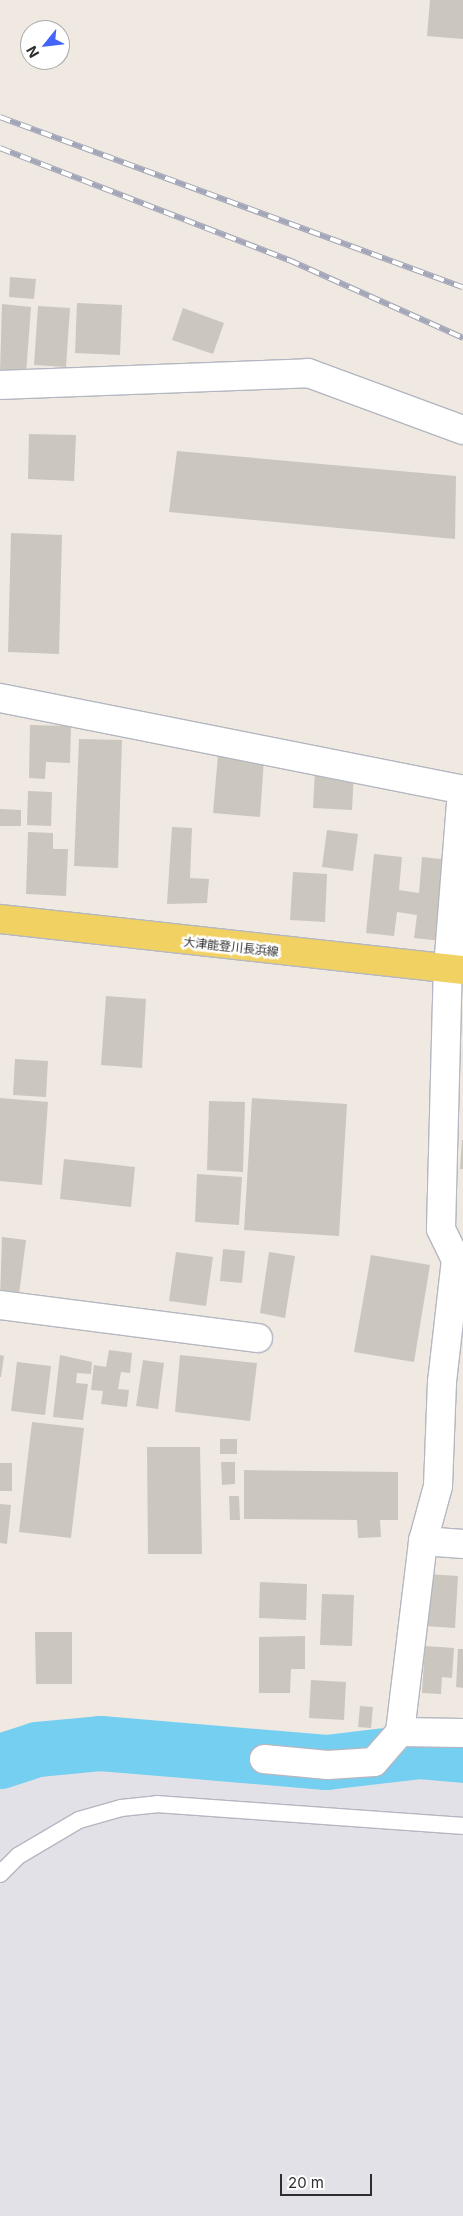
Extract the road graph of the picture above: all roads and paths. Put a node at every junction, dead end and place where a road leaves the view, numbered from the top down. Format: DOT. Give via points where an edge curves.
graph roads {
  1 [pos="0,384"];
  2 [pos="463,430"];
  3 [pos="0,698"];
  4 [pos="463,790"];
  5 [pos="0,919"];
  6 [pos="455,969"];
  7 [pos="454,1196"];
  8 [pos="0,1305"];
  9 [pos="258,1338"];
  10 [pos="452,1382"];
  11 [pos="423,1541"];
  12 [pos="463,1544"];
  13 [pos="400,1732"];
  14 [pos="463,1733"];
  15 [pos="264,1759"];
  16 [pos="463,1826"];
  17 [pos="0,1874"];
  1 -- 2 [label="street" via="308,373"];
  3 -- 4 [label="street"];
  4 -- 6 [label="street"];
  5 -- 6 [label="main road, 大津能登川長浜線"];
  6 -- 7 [label="street"];
  7 -- 10 [label="street" via="441,1229 456,1260"];
  8 -- 9 [label="street"];
  10 -- 11 [label="street" via="438,1486"];
  11 -- 12 [label="street"];
  11 -- 13 [label="street"];
  13 -- 14 [label="street"];
  13 -- 15 [label="street" via="374,1762 328,1765"];
  16 -- 17 [label="lane" via="148,1805 79,1820 18,1856"];
}
